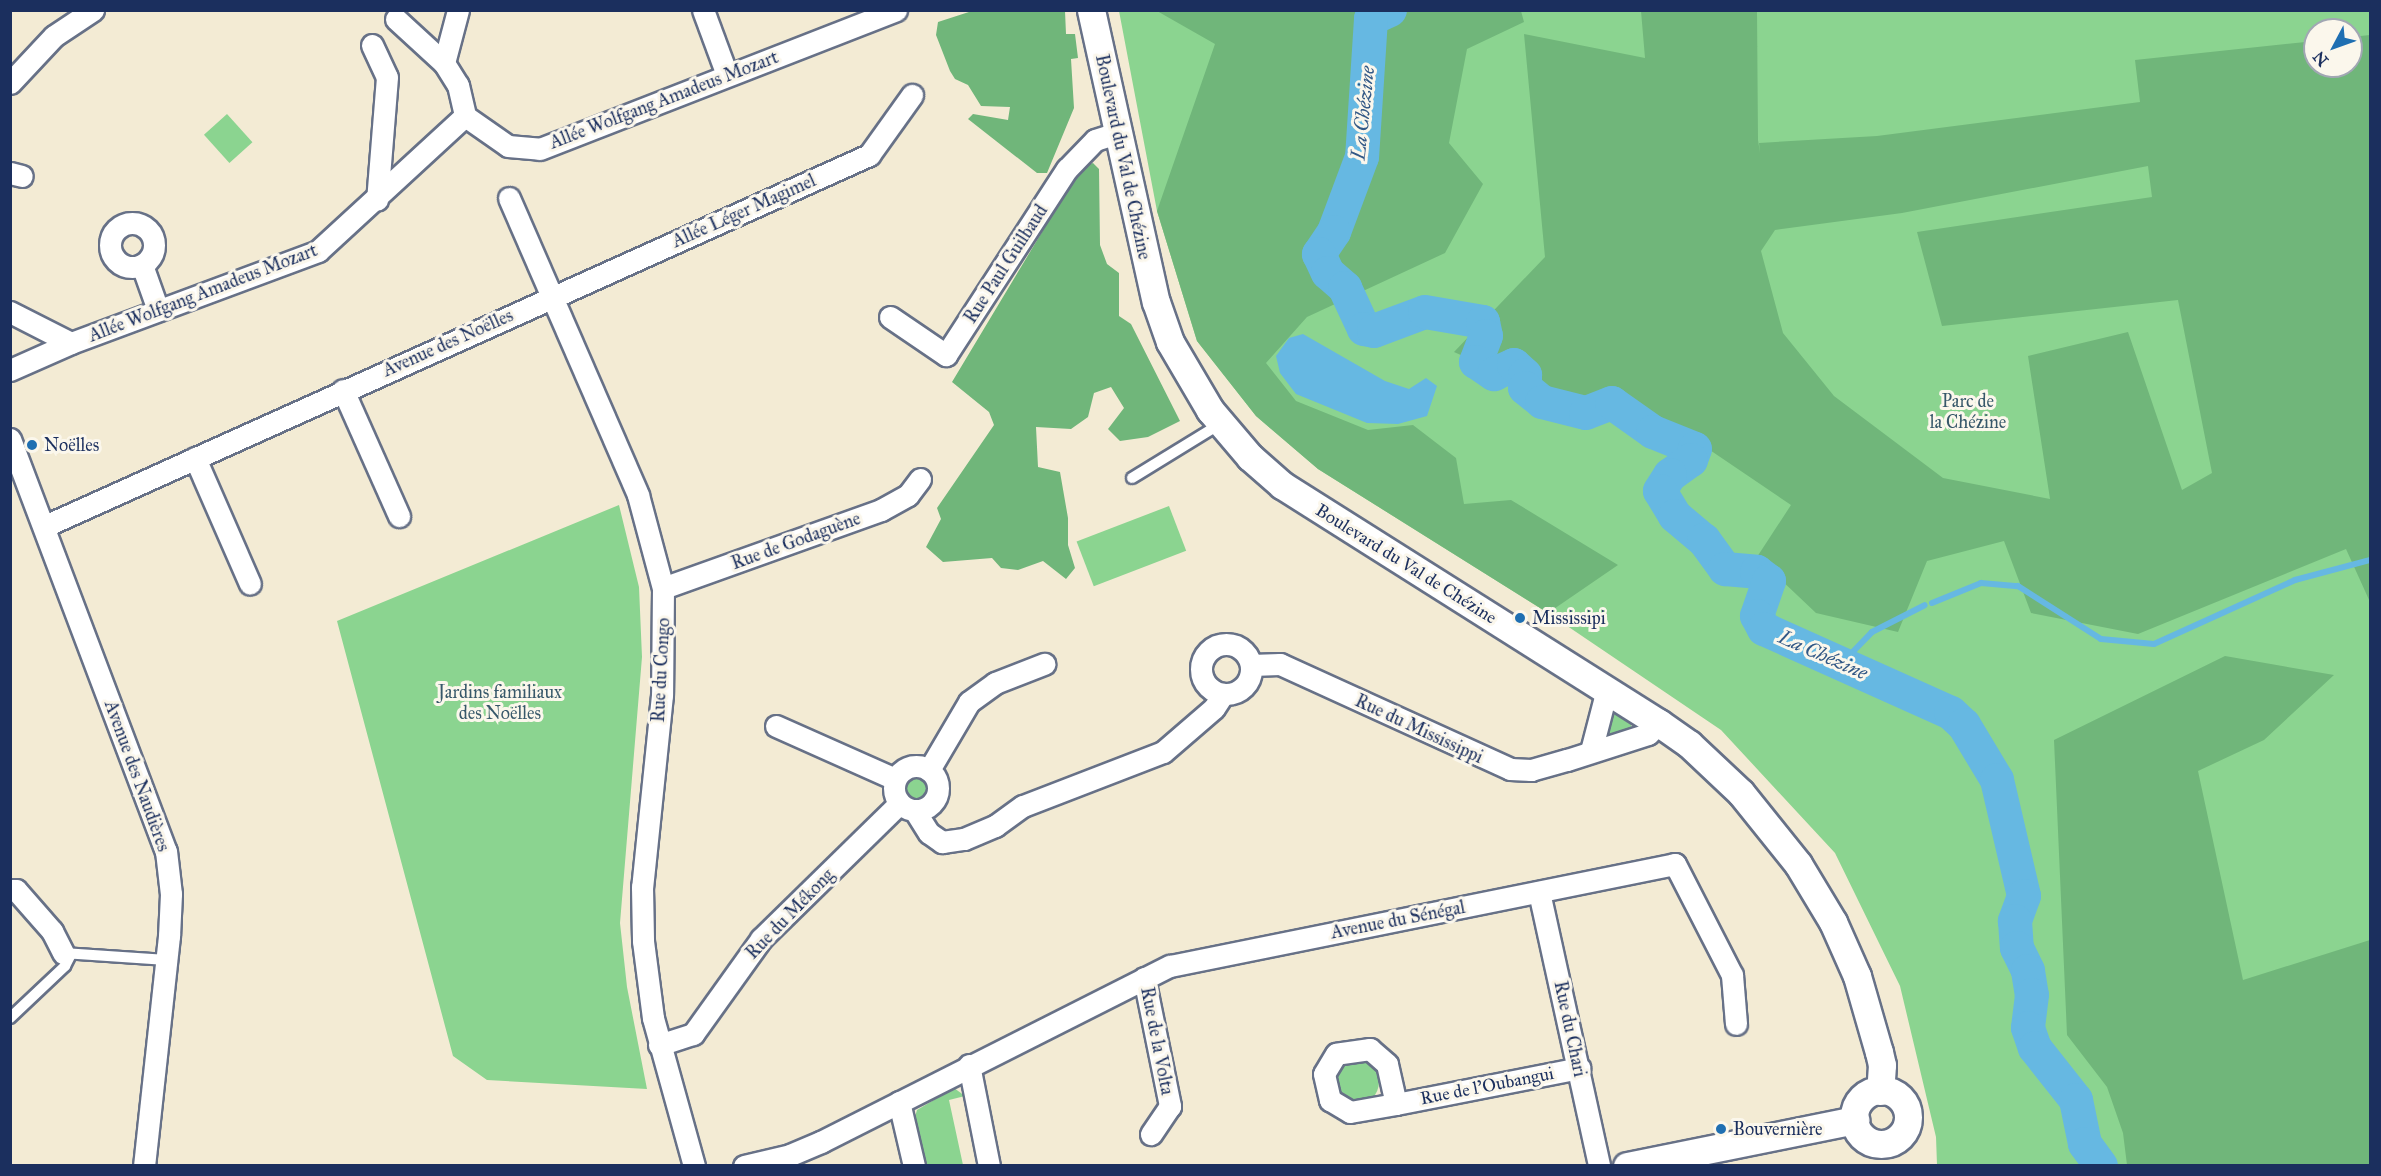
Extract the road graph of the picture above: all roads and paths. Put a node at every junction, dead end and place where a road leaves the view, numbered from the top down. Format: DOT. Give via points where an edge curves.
graph roads {
  1 [pos="93,10"];
  2 [pos="458,10"];
  3 [pos="703,10"];
  4 [pos="896,10"];
  5 [pos="1091,10"];
  6 [pos="396,19"];
  7 [pos="372,45"];
  8 [pos="444,63"];
  9 [pos="727,75"];
  10 [pos="10,83"];
  11 [pos="912,95"];
  12 [pos="465,116"];
  13 [pos="1117,133"];
  14 [pos="509,198"];
  15 [pos="377,200"];
  16 [pos="142,265"];
  17 [pos="552,296"];
  18 [pos="159,309"];
  19 [pos="10,312"];
  20 [pos="890,317"];
  21 [pos="44,330"];
  22 [pos="71,343"];
  23 [pos="20,366"];
  24 [pos="344,390"];
  25 [pos="1221,424"];
  26 [pos="10,439"];
  27 [pos="195,458"];
  28 [pos="1132,478"];
  29 [pos="920,479"];
  30 [pos="399,516"];
  31 [pos="45,526"];
  32 [pos="250,584"];
  33 [pos="663,588"];
  34 [pos="1044,664"];
  35 [pos="1251,664"];
  36 [pos="1607,689"];
  37 [pos="1223,694"];
  38 [pos="1659,723"];
  39 [pos="776,726"];
  40 [pos="1591,751"];
  41 [pos="929,770"];
  42 [pos="895,779"];
  43 [pos="907,807"];
  44 [pos="10,890"];
  45 [pos="1539,892"];
  46 [pos="67,953"];
  47 [pos="166,960"];
  48 [pos="1144,978"];
  49 [pos="10,1018"];
  50 [pos="1736,1024"];
  51 [pos="659,1045"];
  52 [pos="969,1065"];
  53 [pos="1579,1068"];
  54 [pos="1880,1091"];
  55 [pos="899,1102"];
  56 [pos="1396,1104"];
  57 [pos="1855,1120"];
  58 [pos="1151,1134"];
  59 [pos="1892,1154"];
  60 [pos="144,1166"];
  61 [pos="694,1166"];
  62 [pos="744,1166"];
  63 [pos="914,1166"];
  64 [pos="989,1166"];
  65 [pos="1599,1166"];
  66 [pos="1627,1166"];
  1 -- 10 [label="street" via="75,26 54,36"];
  2 -- 8 [label="street"];
  3 -- 9 [label="street"];
  4 -- 9 [label="street, Allée Wolfgang Amadeus Mozart"];
  5 -- 13 [label="street, Boulevard du Val de Chézine"];
  6 -- 8 [label="street"];
  7 -- 15 [label="street" via="387,77"];
  8 -- 12 [label="street" via="458,85"];
  9 -- 12 [label="street, Allée Wolfgang Amadeus Mozart" via="540,149 508,146"];
  11 -- 17 [label="street, Allée Léger Magimel" via="869,155"];
  12 -- 15 [label="street, Allée Wolfgang Amadeus Mozart"];
  13 -- 20 [label="street, Rue Paul Guilbaud" via="1095,140 1067,169 946,355"];
  13 -- 25 [label="street, Boulevard du Val de Chézine" via="1156,302 1189,380"];
  14 -- 17 [label="street, Rue du Congo"];
  15 -- 18 [label="street, Allée Wolfgang Amadeus Mozart" via="318,251"];
  16 -- 18 [label="street"];
  17 -- 24 [label="street, Avenue des Noëlles"];
  17 -- 33 [label="street, Rue du Congo" via="638,495"];
  18 -- 22 [label="street, Allée Wolfgang Amadeus Mozart"];
  19 -- 21 [label="street, Allée Wolfgang Amadeus Mozart"];
  21 -- 22 [label="street, Allée Wolfgang Amadeus Mozart"];
  21 -- 23 [label="street"];
  22 -- 23 [label="street, Allée Wolfgang Amadeus Mozart"];
  24 -- 27 [label="street, Avenue des Noëlles"];
  24 -- 30 [label="street"];
  25 -- 28 [label="lane"];
  25 -- 36 [label="street, Boulevard du Val de Chézine" via="1262,469 1321,512"];
  26 -- 31 [label="street, Avenue des Naudières"];
  27 -- 31 [label="street, Avenue des Noëlles"];
  27 -- 32 [label="street"];
  29 -- 33 [label="street, Rue de Godaguène" via="908,495 881,510"];
  31 -- 47 [label="street, Avenue des Naudières" via="161,832 171,894"];
  33 -- 51 [label="street, Rue du Congo" via="662,695 642,914 644,964"];
  34 -- 41 [label="street" via="995,683 969,702"];
  35 -- 37 [label="street" via="1248,681 1241,690"];
  35 -- 37 [label="street" via="1237,646 1222,644 1211,648 1203,657 1201,673 1205,685"];
  35 -- 40 [label="street, Rue du Mississippi" via="1280,664 1510,769 1546,766"];
  36 -- 38 [label="street, Boulevard du Val de Chézine"];
  36 -- 40 [label="street"];
  37 -- 43 [label="street" via="1214,708 1163,752 1023,806 994,826 948,843 929,833"];
  38 -- 40 [label="street, Rue du Mississippi" via="1648,734"];
  38 -- 54 [label="street, Boulevard du Val de Chézine" via="1689,744 1741,793 1779,837 1817,893 1857,976 1882,1065"];
  39 -- 42 [label="street"];
  41 -- 42 [label="street" via="910,766"];
  41 -- 43 [label="street" via="938,782 937,796 928,807"];
  42 -- 43 [label="street" via="893,792"];
  43 -- 51 [label="street, Rue du Mékong" via="761,939 693,1034"];
  44 -- 46 [label="street" via="16,890"];
  45 -- 48 [label="street, Avenue du Sénégal" via="1170,966"];
  45 -- 50 [label="street, Avenue du Sénégal" via="1675,864 1732,975"];
  45 -- 53 [label="street, Rue du Chari"];
  46 -- 47 [label="lane"];
  46 -- 49 [label="lane" via="65,966"];
  47 -- 60 [label="street, Avenue des Naudières"];
  48 -- 52 [label="street, Avenue du Sénégal"];
  48 -- 58 [label="street, Rue de la Volta" via="1170,1106"];
  51 -- 61 [label="street, Rue du Congo"];
  52 -- 55 [label="street, Avenue du Sénégal"];
  52 -- 64 [label="street"];
  53 -- 56 [label="street, Rue de l'Oubangui"];
  53 -- 65 [label="street, Rue du Chari"];
  54 -- 57 [label="street" via="1861,1101"];
  54 -- 59 [label="street" via="1900,1098 1908,1112 1906,1128"];
  55 -- 62 [label="street, Avenue du Sénégal" via="790,1155"];
  55 -- 63 [label="street"];
  57 -- 59 [label="street" via="1869,1140"];
  57 -- 66 [label="street"];
}
